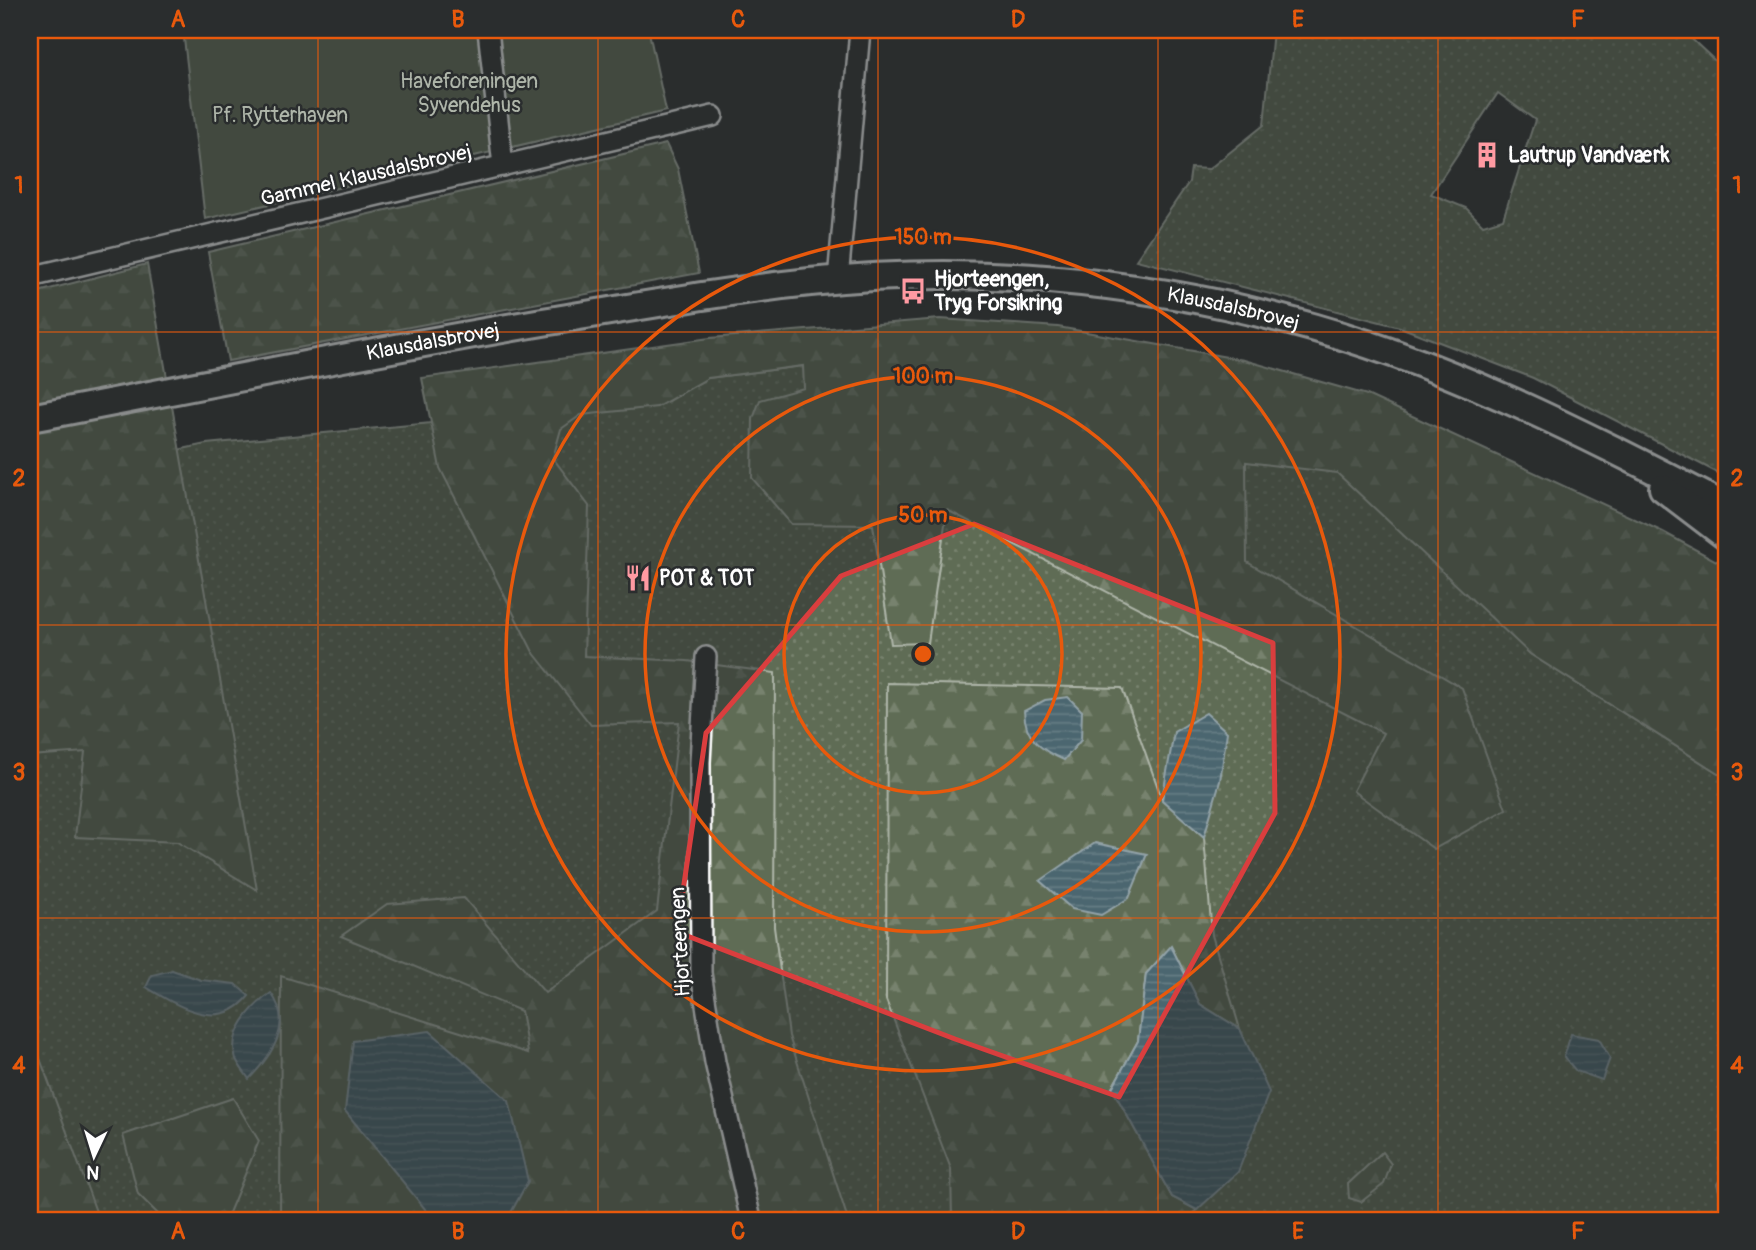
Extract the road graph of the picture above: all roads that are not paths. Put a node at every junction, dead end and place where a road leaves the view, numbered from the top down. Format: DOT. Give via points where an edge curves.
graph roads {
  1 [pos="488,30"];
  2 [pos="860,30"];
  3 [pos="713,116"];
  4 [pos="503,166"];
  5 [pos="30,277"];
  6 [pos="838,279"];
  7 [pos="30,418"];
  8 [pos="1605,445"];
  9 [pos="1726,507"];
  10 [pos="1726,536"];
  11 [pos="706,656"];
  12 [pos="751,1220"];
  1 -- 4 [label="street"];
  2 -- 6 [label="street"];
  3 -- 4 [label="street, Gammel Klausdalsbrovej"];
  4 -- 5 [label="street, Gammel Klausdalsbrovej"];
  6 -- 7 [label="street, Klausdalsbrovej" via="705,295 493,330"];
  6 -- 8 [label="street, Klausdalsbrovej" via="1038,277 1238,308 1364,342 1447,373"];
  8 -- 9 [label="street, Klausdalsbrovej"];
  8 -- 10 [label="street, Klausdalsbrovej"];
  11 -- 12 [label="street, Hjorteengen" via="699,762 701,973 715,1062"];
}
